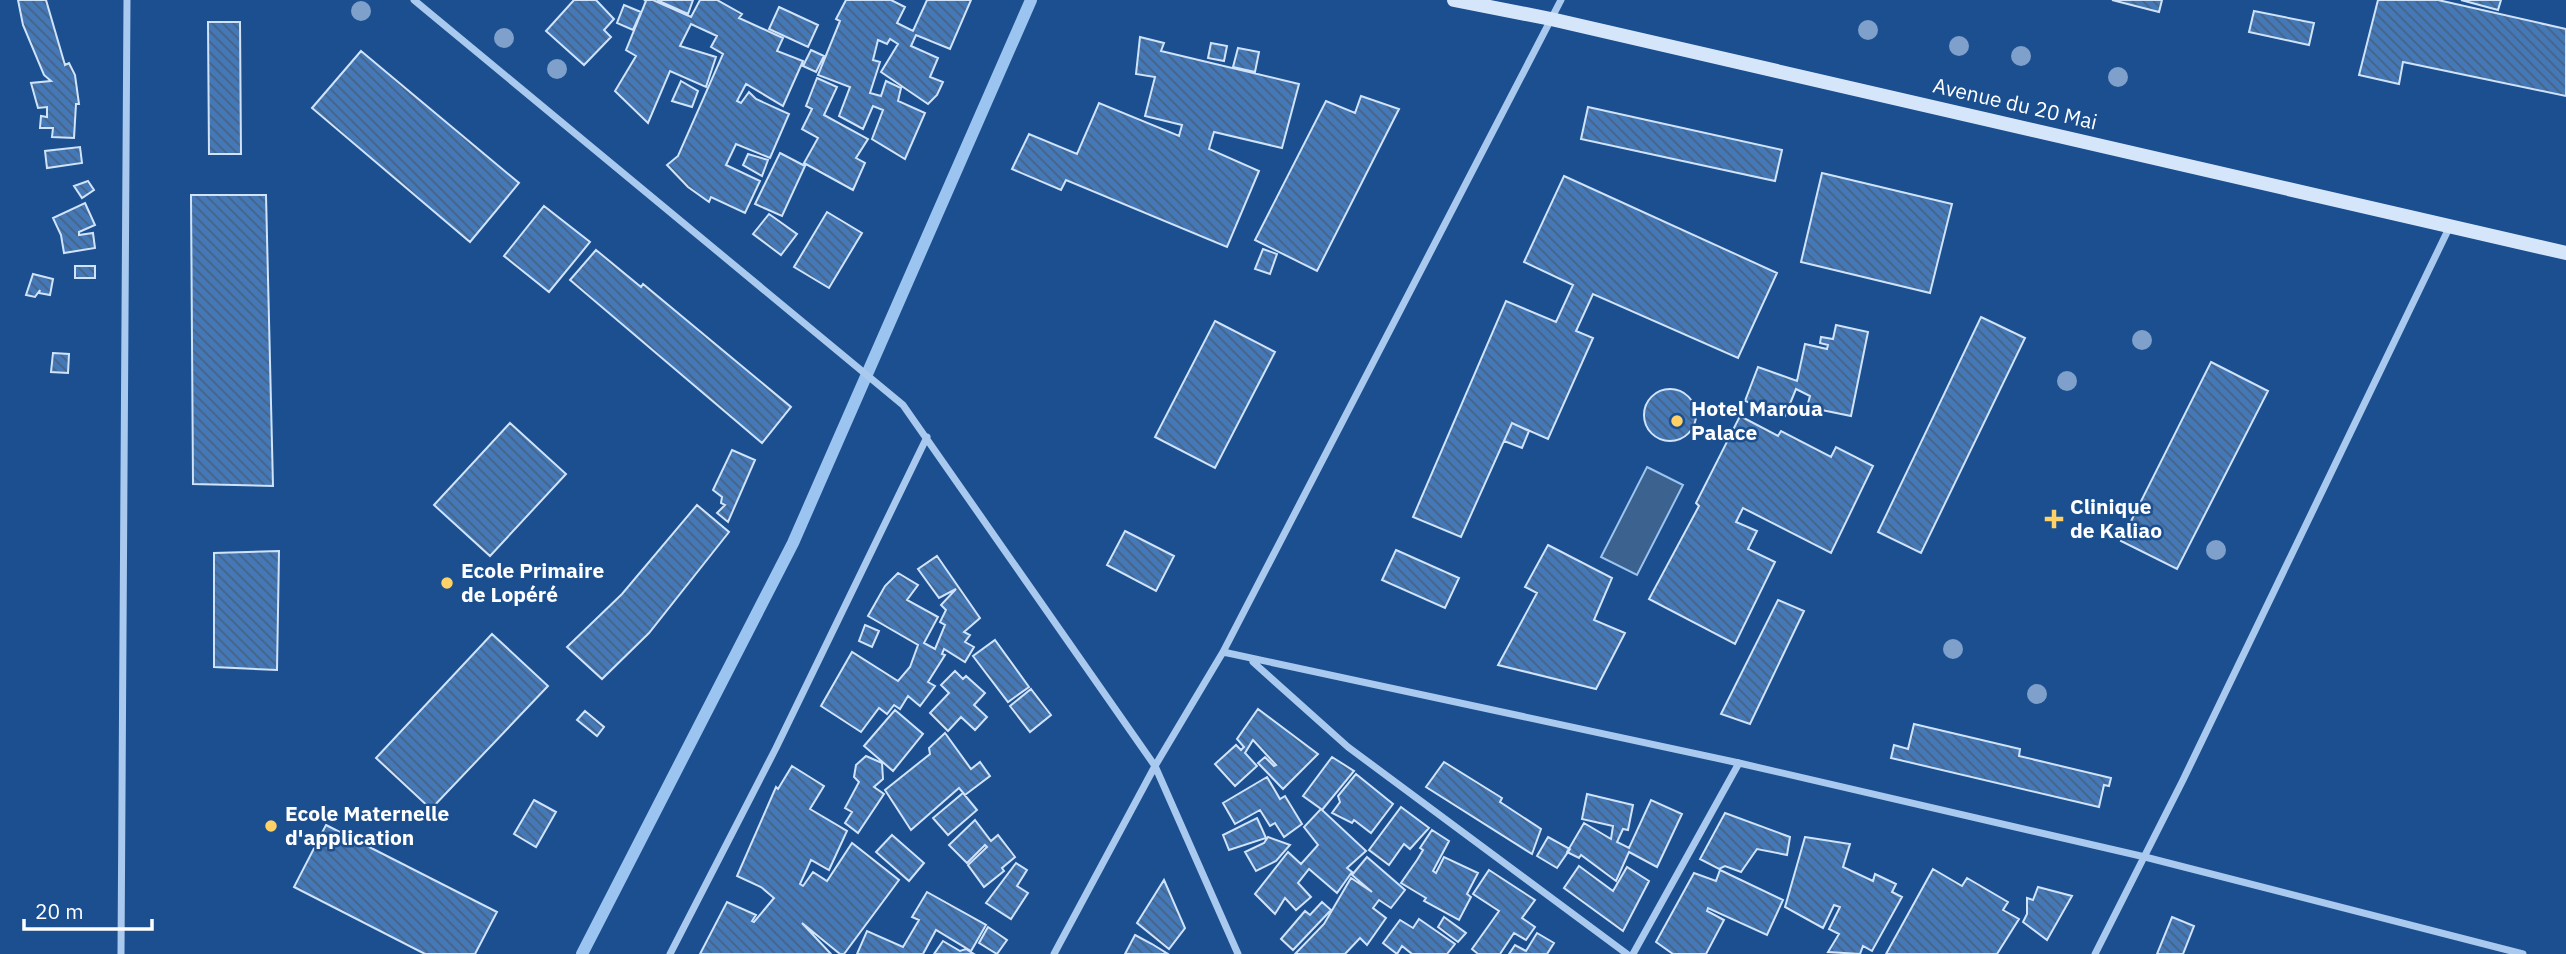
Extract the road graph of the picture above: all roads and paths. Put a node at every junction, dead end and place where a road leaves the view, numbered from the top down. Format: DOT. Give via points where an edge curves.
graph roads {
  1 [pos="127,0"];
  2 [pos="414,0"];
  3 [pos="1454,0"];
  4 [pos="1561,0"];
  5 [pos="1551,19"];
  6 [pos="2450,226"];
  7 [pos="2566,253"];
  8 [pos="927,437"];
  9 [pos="1223,652"];
  10 [pos="1250,660"];
  11 [pos="1739,763"];
  12 [pos="1156,766"];
  13 [pos="2145,857"];
  14 [pos="121,954"];
  15 [pos="670,954"];
  16 [pos="1054,954"];
  17 [pos="1238,954"];
  18 [pos="1628,954"];
  19 [pos="1633,954"];
  20 [pos="2095,954"];
  21 [pos="2523,954"];
  1 -- 14 [label="street"];
  2 -- 8 [label="street" via="840,349 903,405"];
  3 -- 5 [label="street, Avenue du 20 Mai"];
  4 -- 5 [label="street"];
  5 -- 6 [label="street, Avenue du 20 Mai"];
  5 -- 9 [label="street"];
  6 -- 7 [label="street, Avenue du 20 Mai"];
  6 -- 13 [label="street"];
  8 -- 12 [label="street"];
  8 -- 15 [label="street"];
  9 -- 10 [label="street"];
  9 -- 12 [label="street"];
  10 -- 11 [label="street"];
  10 -- 18 [label="street" via="1348,747"];
  11 -- 13 [label="street"];
  11 -- 19 [label="street"];
  12 -- 16 [label="street"];
  12 -- 17 [label="street"];
  13 -- 20 [label="street"];
  13 -- 21 [label="street"];
}
